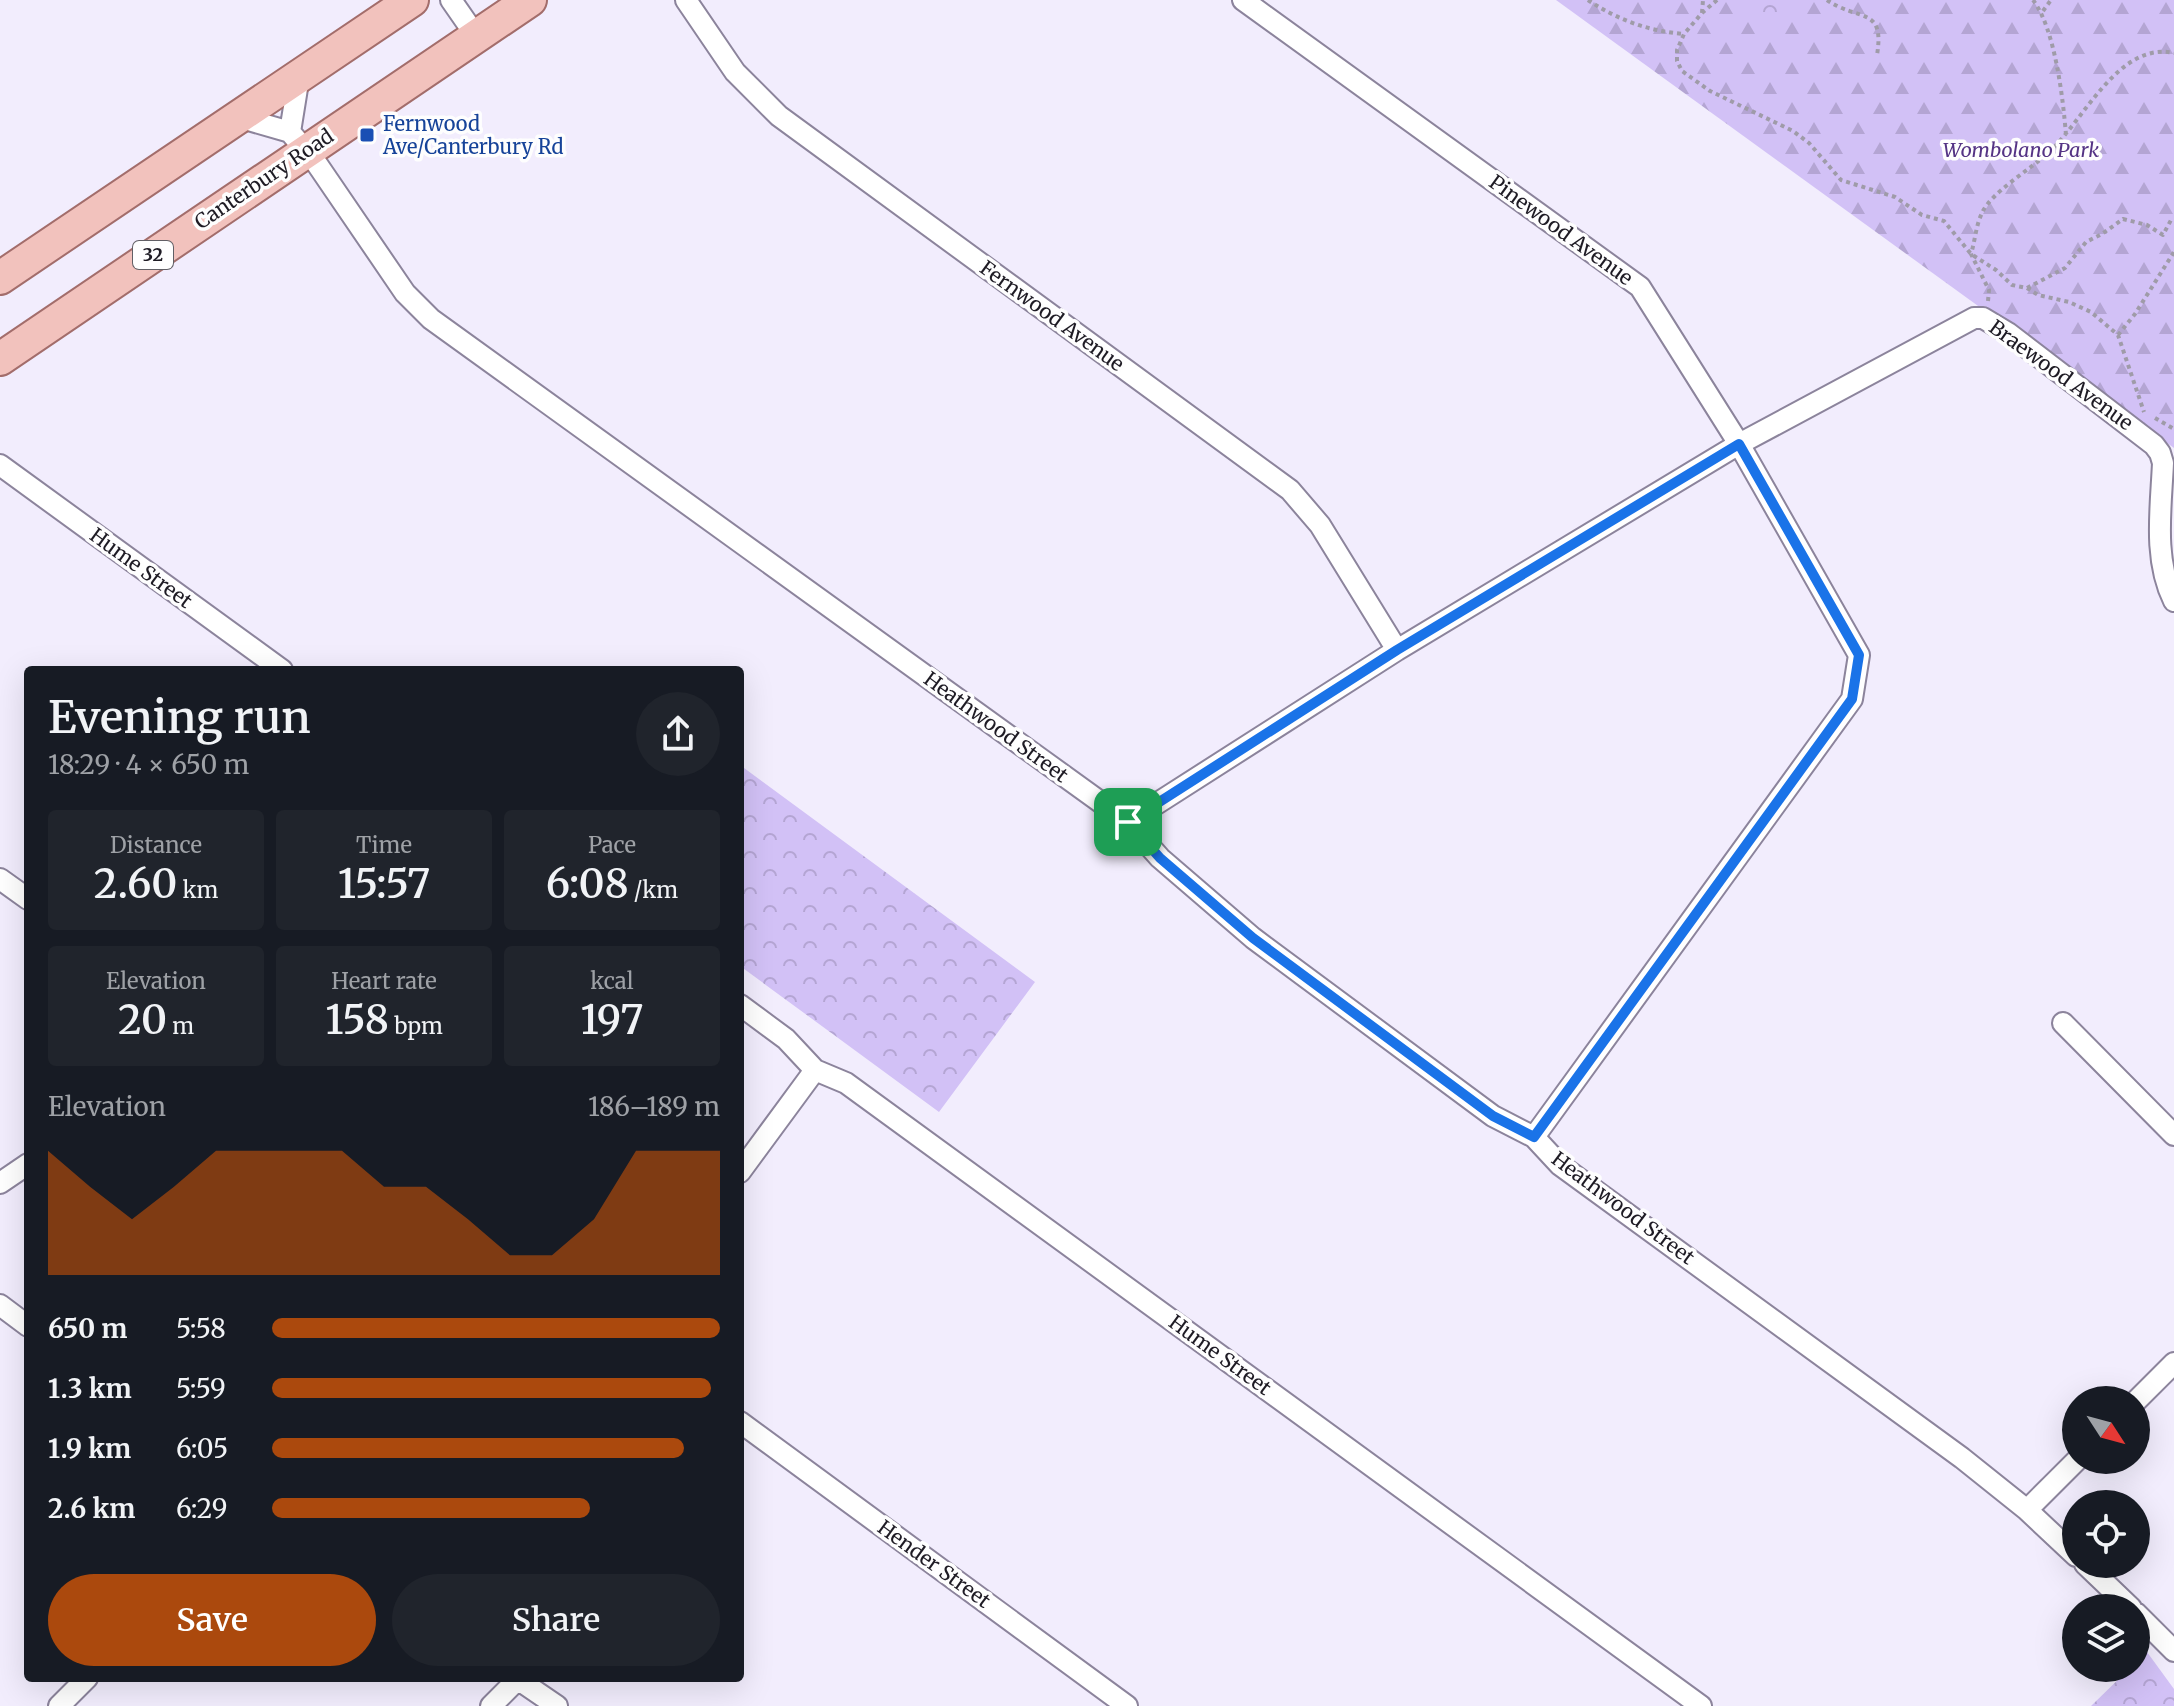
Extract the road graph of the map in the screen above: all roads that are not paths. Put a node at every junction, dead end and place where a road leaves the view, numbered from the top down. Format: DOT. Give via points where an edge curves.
graph roads {
  1 [pos="412,0"];
  2 [pos="451,0"];
  3 [pos="530,0"];
  4 [pos="686,0"];
  5 [pos="1243,0"];
  6 [pos="476,36"];
  7 [pos="299,76"];
  8 [pos="238,117"];
  9 [pos="298,141"];
  10 [pos="3,272"];
  11 [pos="0,359"];
  12 [pos="1739,444"];
  13 [pos="0,465"];
  14 [pos="2174,601"];
  15 [pos="1397,650"];
  16 [pos="276,666"];
  17 [pos="1128,822"];
  18 [pos="0,879"];
  19 [pos="24,896"];
  20 [pos="744,1008"];
  21 [pos="2063,1023"];
  22 [pos="815,1070"];
  23 [pos="2174,1135"];
  24 [pos="1534,1137"];
  25 [pos="24,1167"];
  26 [pos="744,1167"];
  27 [pos="0,1183"];
  28 [pos="2,1309"];
  29 [pos="24,1323"];
  30 [pos="2174,1363"];
  31 [pos="2150,1387"];
  32 [pos="744,1425"];
  33 [pos="2063,1474"];
  34 [pos="2027,1510"];
  35 [pos="2062,1543"];
  36 [pos="2100,1578"];
  37 [pos="2116,1594"];
  38 [pos="2150,1627"];
  39 [pos="2174,1651"];
  40 [pos="83,1682"];
  41 [pos="514,1682"];
  42 [pos="521,1682"];
  43 [pos="59,1706"];
  44 [pos="491,1706"];
  45 [pos="557,1706"];
  46 [pos="1127,1706"];
  47 [pos="1701,1706"];
  1 -- 7 [label="main road"];
  2 -- 6 [label="street"];
  3 -- 6 [label="main road, Canterbury Road / 32"];
  4 -- 15 [label="street, Fernwood Avenue" via="735,72 779,116 1290,490 1320,525"];
  5 -- 12 [label="street, Pinewood Avenue" via="1640,287"];
  6 -- 9 [label="main road, Canterbury Road / 32"];
  7 -- 8 [label="main road"];
  7 -- 9 [label="street"];
  8 -- 9 [label="street"];
  8 -- 10 [label="main road"];
  9 -- 11 [label="main road, Canterbury Road / 32"];
  9 -- 17 [label="street, Heathwood Street" via="405,293 431,319"];
  12 -- 14 [label="street, Braewood Avenue" via="1974,318 1983,318 2160,453 2162,562"];
  12 -- 15 [label="street, Braewood Avenue"];
  12 -- 24 [label="street, Pinewood Avenue" via="1859,655 1852,699"];
  13 -- 16 [label="street, Hume Street"];
  15 -- 17 [label="street, Braewood Avenue"];
  17 -- 24 [label="street, Heathwood Street" via="1160,858 1253,938 1493,1116"];
  18 -- 19 [label="street"];
  20 -- 22 [label="street, Hume Street" via="786,1039"];
  21 -- 23 [label="street"];
  22 -- 26 [label="street"];
  22 -- 47 [label="street, Hume Street" via="846,1083"];
  24 -- 34 [label="street, Heathwood Street" via="1560,1165"];
  25 -- 27 [label="street"];
  28 -- 29 [label="street"];
  30 -- 31 [label="street"];
  32 -- 46 [label="street, Hender Street"];
  33 -- 34 [label="street"];
  34 -- 35 [label="street, Heathwood Street"];
  36 -- 37 [label="street"];
  38 -- 39 [label="street"];
  40 -- 43 [label="street"];
  41 -- 44 [label="street"];
  42 -- 45 [label="street"];
}
